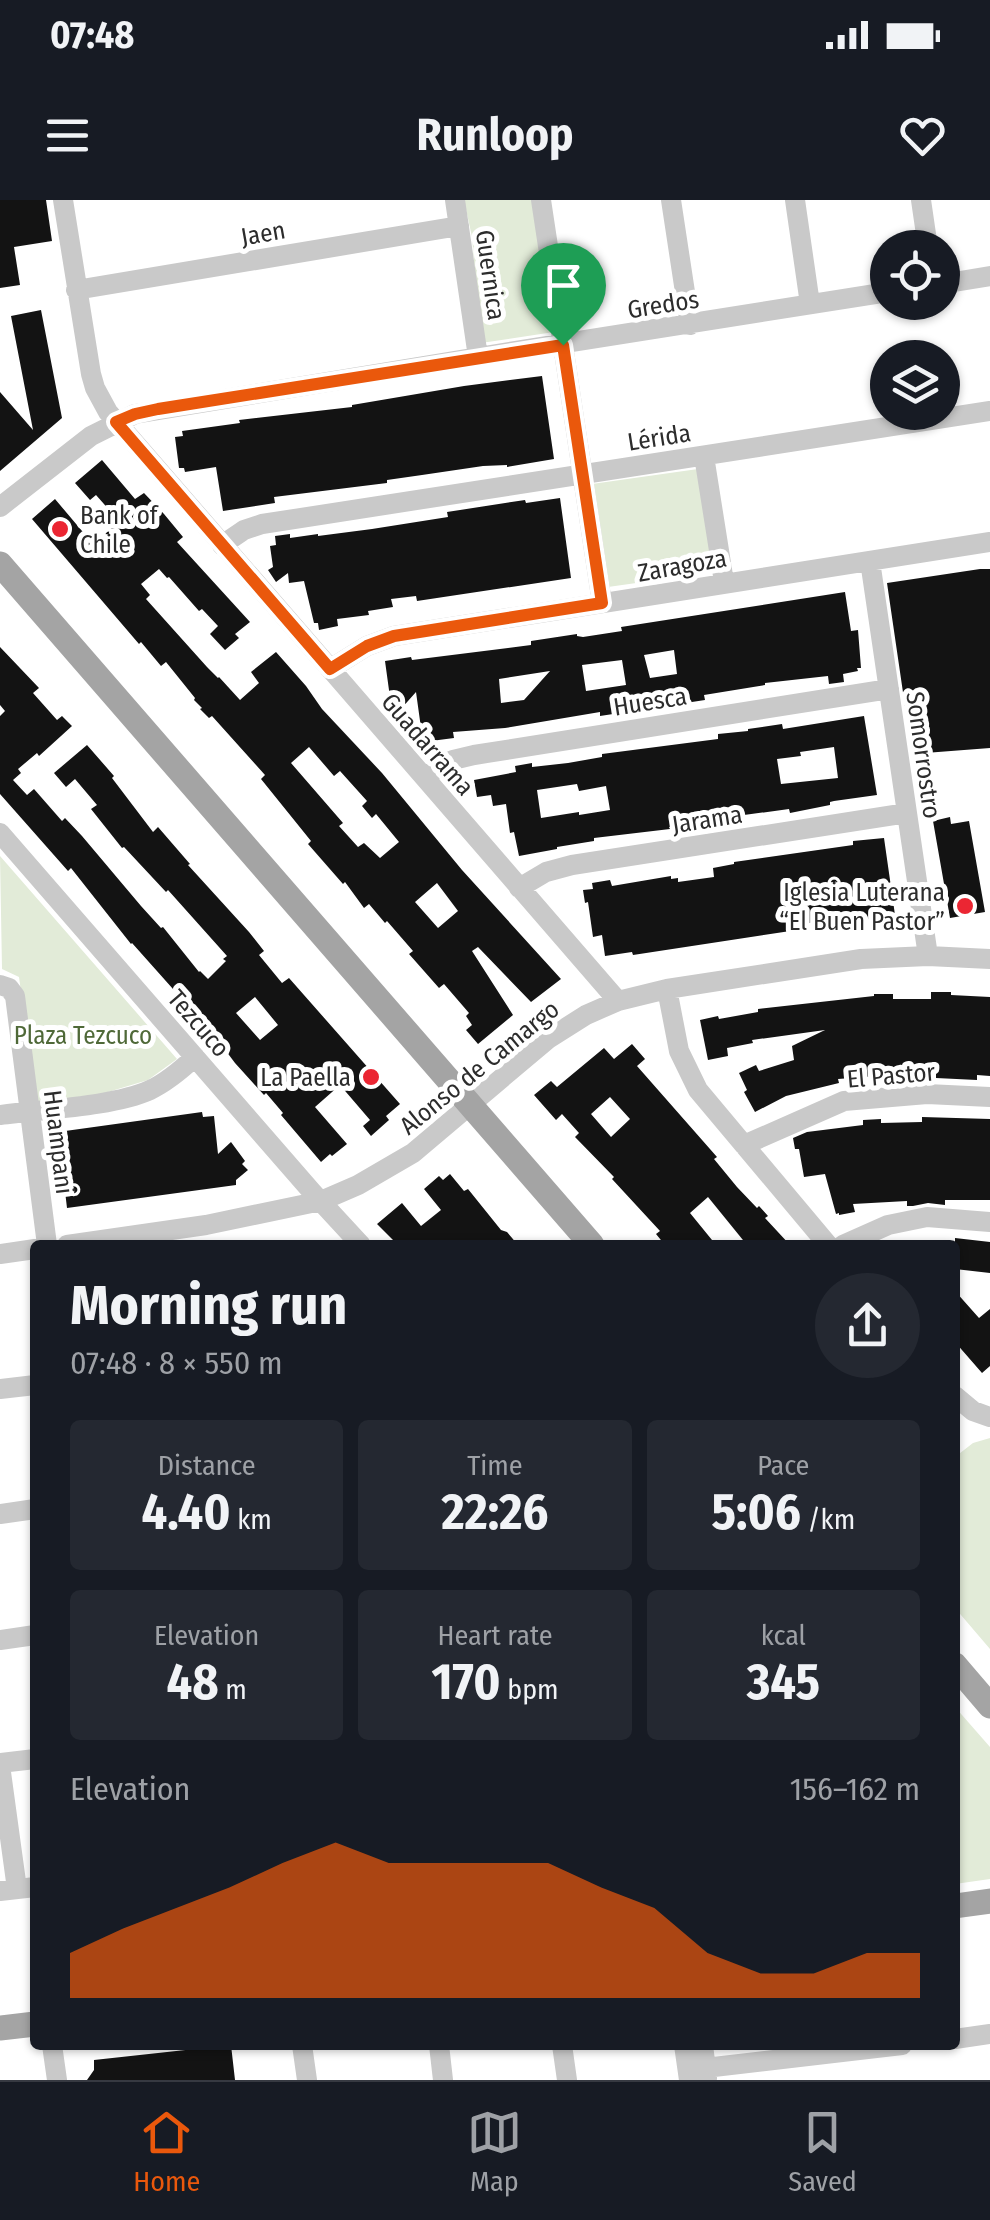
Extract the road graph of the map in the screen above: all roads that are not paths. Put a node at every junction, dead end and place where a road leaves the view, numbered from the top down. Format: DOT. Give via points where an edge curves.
graph roads {
  1 [pos="62,200"];
  2 [pos="455,200"];
  3 [pos="542,200"];
  4 [pos="670,200"];
  5 [pos="795,200"];
  6 [pos="921,200"];
  7 [pos="458,226"];
  8 [pos="925,230"];
  9 [pos="990,276"];
  10 [pos="960,281"];
  11 [pos="76,290"];
  12 [pos="870,295"];
  13 [pos="810,304"];
  14 [pos="690,325"];
  15 [pos="563,345"];
  16 [pos="478,357"];
  17 [pos="990,411"];
  18 [pos="116,422"];
  19 [pos="704,456"];
  20 [pos="582,474"];
  21 [pos="0,507"];
  22 [pos="990,542"];
  23 [pos="222,545"];
  24 [pos="870,560"];
  25 [pos="0,564"];
  26 [pos="724,582"];
  27 [pos="602,603"];
  28 [pos="330,669"];
  29 [pos="888,689"];
  30 [pos="424,778"];
  31 [pos="907,813"];
  32 [pos="0,832"];
  33 [pos="520,888"];
  34 [pos="928,956"];
  35 [pos="990,958"];
  36 [pos="4,986"];
  37 [pos="667,988"];
  38 [pos="618,1001"];
  39 [pos="195,1057"];
  40 [pos="990,1098"];
  41 [pos="471,1105"];
  42 [pos="30,1111"];
  43 [pos="0,1114"];
  44 [pos="744,1144"];
  45 [pos="321,1201"];
  46 [pos="990,1222"];
  47 [pos="208,1235"];
  48 [pos="46,1240"];
  49 [pos="137,1240"];
  50 [pos="356,1240"];
  51 [pos="588,1240"];
  52 [pos="824,1240"];
  53 [pos="854,1240"];
  54 [pos="30,1250"];
  55 [pos="0,1254"];
  56 [pos="30,1385"];
  57 [pos="0,1389"];
  58 [pos="960,1400"];
  59 [pos="990,1416"];
  60 [pos="30,1511"];
  61 [pos="0,1514"];
  62 [pos="30,1637"];
  63 [pos="0,1640"];
  64 [pos="960,1671"];
  65 [pos="990,1706"];
  66 [pos="30,1760"];
  67 [pos="0,1764"];
  68 [pos="17,1889"];
  69 [pos="990,1901"];
  70 [pos="960,1905"];
  71 [pos="30,2025"];
  72 [pos="0,2028"];
  73 [pos="990,2034"];
  74 [pos="960,2038"];
  75 [pos="53,2050"];
  76 [pos="303,2050"];
  77 [pos="440,2050"];
  78 [pos="563,2050"];
  79 [pos="686,2050"];
  80 [pos="702,2050"];
  81 [pos="868,2050"];
  82 [pos="697,2075"];
  83 [pos="57,2080"];
  84 [pos="306,2080"];
  85 [pos="444,2080"];
  86 [pos="567,2080"];
  1 -- 11 [label="street, Guadarrama"];
  2 -- 7 [label="street, Guernica"];
  3 -- 15 [label="street"];
  4 -- 14 [label="street"];
  5 -- 13 [label="street"];
  6 -- 8 [label="street"];
  7 -- 11 [label="street, Jaen"];
  7 -- 16 [label="street, Guernica"];
  9 -- 10 [label="street"];
  11 -- 18 [label="street, Guadarrama" via="95,388"];
  12 -- 13 [label="street, Gredos"];
  13 -- 14 [label="street, Gredos"];
  14 -- 15 [label="street, Gredos"];
  15 -- 16 [label="street, Gredos"];
  15 -- 20 [label="street"];
  16 -- 18 [label="street, Gredos" via="158,409"];
  17 -- 19 [label="street, Lérida"];
  18 -- 21 [label="street, Gredos"];
  18 -- 23 [label="street, Guadarrama"];
  19 -- 20 [label="street, Lérida"];
  19 -- 26 [label="street"];
  20 -- 23 [label="street, Lérida" via="262,524"];
  20 -- 27 [label="street"];
  22 -- 24 [label="street, Zaragoza"];
  23 -- 28 [label="street, Guadarrama"];
  24 -- 26 [label="street, Zaragoza"];
  24 -- 29 [label="street, Somorrostro"];
  25 -- 41 [label="main road"];
  26 -- 27 [label="street, Zaragoza"];
  27 -- 28 [label="street, Zaragoza" via="394,636"];
  28 -- 30 [label="street, Guadarrama"];
  29 -- 30 [label="street, Huesca" via="474,755"];
  29 -- 31 [label="street, Somorrostro"];
  30 -- 33 [label="street, Guadarrama"];
  31 -- 33 [label="street, Jarama" via="572,866"];
  31 -- 34 [label="street, Somorrostro"];
  32 -- 39 [label="street, Tezcuco"];
  33 -- 38 [label="street, Guadarrama"];
  34 -- 35 [label="street, Alonso de Camargo"];
  34 -- 37 [label="street, Alonso de Camargo" via="861,959"];
  36 -- 42 [label="street, Huampani" via="16,996"];
  37 -- 38 [label="street, Alonso de Camargo"];
  37 -- 44 [label="street" via="690,1077"];
  38 -- 41 [label="street, Alonso de Camargo" via="548,1038"];
  39 -- 42 [label="street" via="136,1096"];
  39 -- 45 [label="street, Tezcuco"];
  40 -- 44 [label="street, El Pastor" via="926,1094 844,1101"];
  41 -- 45 [label="street, Alonso de Camargo" via="413,1152"];
  41 -- 51 [label="main road"];
  42 -- 43 [label="street"];
  42 -- 48 [label="street, Huampani"];
  44 -- 52 [label="street"];
  45 -- 47 [label="street, Alonso de Camargo"];
  45 -- 50 [label="street, Tezcuco"];
  46 -- 53 [label="street" via="926,1218"];
  47 -- 49 [label="street, Alonso de Camargo"];
  54 -- 55 [label="street"];
  56 -- 57 [label="street"];
  58 -- 59 [label="street"];
  60 -- 61 [label="street"];
  62 -- 63 [label="street"];
  64 -- 65 [label="main road"];
  66 -- 67 [label="street"];
  67 -- 68 [label="street"];
  69 -- 70 [label="main road"];
  71 -- 72 [label="main road"];
  73 -- 74 [label="street"];
  75 -- 83 [label="street"];
  76 -- 84 [label="street"];
  77 -- 85 [label="street"];
  78 -- 86 [label="street"];
  79 -- 82 [label="street"];
  80 -- 82 [label="street"];
  81 -- 82 [label="street"];
}
